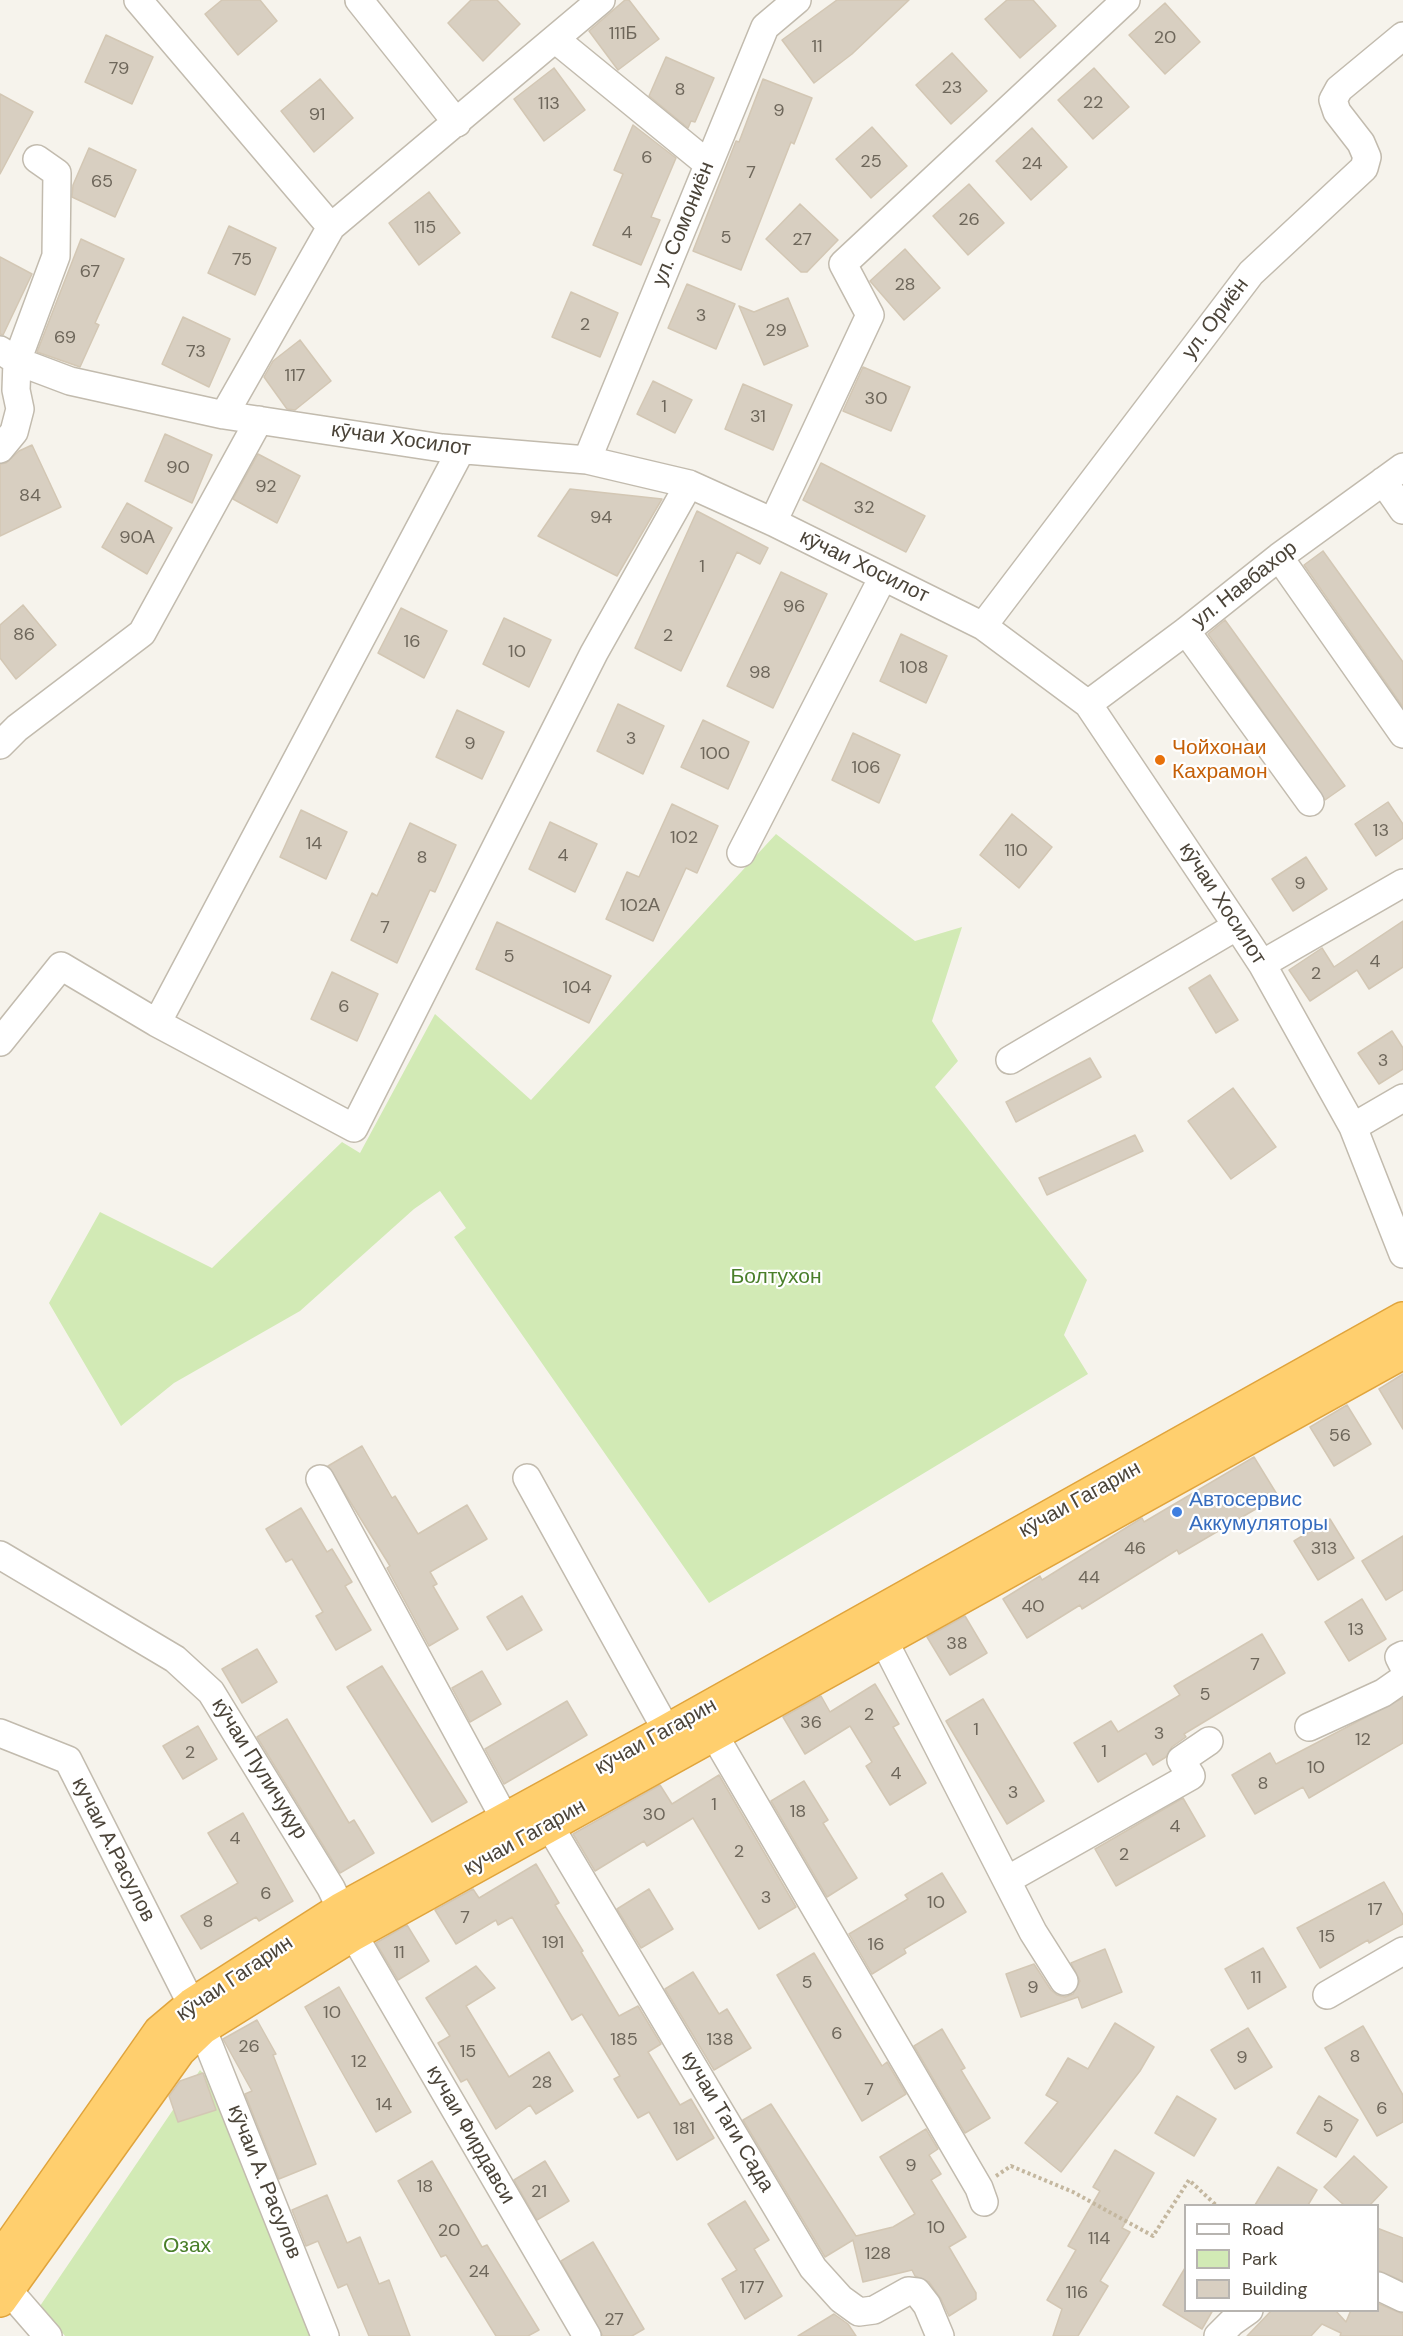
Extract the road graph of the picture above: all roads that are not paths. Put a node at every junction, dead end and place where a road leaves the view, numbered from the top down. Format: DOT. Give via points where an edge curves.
graph roads {
  1 [pos="138,0"];
  2 [pos="359,0"];
  3 [pos="602,0"];
  4 [pos="797,0"];
  5 [pos="1126,0"];
  6 [pos="1403,36"];
  7 [pos="555,39"];
  8 [pos="457,123"];
  9 [pos="37,159"];
  10 [pos="708,164"];
  11 [pos="331,227"];
  12 [pos="9,356"];
  13 [pos="224,415"];
  14 [pos="259,420"];
  15 [pos="0,449"];
  16 [pos="461,450"];
  17 [pos="587,460"];
  18 [pos="1393,474"];
  19 [pos="689,484"];
  20 [pos="1403,510"];
  21 [pos="773,522"];
  22 [pos="1279,557"];
  23 [pos="883,577"];
  24 [pos="983,626"];
  25 [pos="1186,631"];
  26 [pos="1088,704"];
  27 [pos="1403,734"];
  28 [pos="0,745"];
  29 [pos="1310,802"];
  30 [pos="741,853"];
  31 [pos="1403,883"];
  32 [pos="1237,926"];
  33 [pos="1262,964"];
  34 [pos="157,1023"];
  35 [pos="0,1042"];
  36 [pos="1010,1060"];
  37 [pos="1403,1098"];
  38 [pos="1353,1126"];
  39 [pos="1403,1254"];
  40 [pos="1403,1319"];
  41 [pos="1403,1352"];
  42 [pos="527,1478"];
  43 [pos="320,1479"];
  44 [pos="0,1555"];
  45 [pos="884,1641"];
  46 [pos="1403,1655"];
  47 [pos="1403,1665"];
  48 [pos="1403,1679"];
  49 [pos="1309,1727"];
  50 [pos="667,1731"];
  51 [pos="0,1733"];
  52 [pos="713,1733"];
  53 [pos="1209,1741"];
  54 [pos="506,1821"];
  55 [pos="549,1825"];
  56 [pos="1007,1880"];
  57 [pos="348,1922"];
  58 [pos="1403,1951"];
  59 [pos="1064,1981"];
  60 [pos="1327,1995"];
  61 [pos="197,2016"];
  62 [pos="981,2195"];
  63 [pos="3,2283"];
  64 [pos="1379,2287"];
  65 [pos="1403,2298"];
  66 [pos="1246,2312"];
  67 [pos="48,2336"];
  68 [pos="325,2336"];
  69 [pos="587,2336"];
  70 [pos="940,2336"];
  71 [pos="1218,2336"];
  1 -- 11 [label="street"];
  2 -- 8 [label="street"];
  3 -- 7 [label="street"];
  4 -- 10 [label="street, ул. Сомониён" via="765,27"];
  5 -- 21 [label="street" via="843,264 870,315"];
  6 -- 24 [label="street, ул. Ориён" via="1339,89 1334,100 1337,112 1367,156 1364,168 1251,273"];
  7 -- 8 [label="street"];
  7 -- 10 [label="street"];
  8 -- 11 [label="street"];
  9 -- 12 [label="street" via="57,173 56,256"];
  10 -- 17 [label="street, ул. Сомониён"];
  11 -- 13 [label="street"];
  12 -- 13 [label="street, кӯчаи Хосилот" via="70,381"];
  12 -- 15 [label="street" via="20,409 14,432"];
  13 -- 14 [label="street, кӯчаи Хосилот"];
  14 -- 16 [label="street, кӯчаи Хосилот"];
  14 -- 28 [label="street" via="142,633"];
  16 -- 17 [label="street, кӯчаи Хосилот"];
  16 -- 34 [label="street"];
  17 -- 19 [label="street, кӯчаи Хосилот"];
  18 -- 20 [label="street"];
  18 -- 22 [label="street, ул. Навбахор"];
  19 -- 21 [label="street, кӯчаи Хосилот"];
  19 -- 34 [label="street" via="594,653 354,1128"];
  21 -- 23 [label="street, кӯчаи Хосилот"];
  22 -- 25 [label="street, ул. Навбахор"];
  22 -- 27 [label="street"];
  23 -- 24 [label="street, кӯчаи Хосилот"];
  23 -- 30 [label="street"];
  24 -- 26 [label="street, кӯчаи Хосилот"];
  25 -- 26 [label="street, ул. Навбахор"];
  25 -- 29 [label="street"];
  26 -- 32 [label="street, кӯчаи Хосилот"];
  31 -- 33 [label="street"];
  32 -- 33 [label="street, кӯчаи Хосилот"];
  32 -- 36 [label="street"];
  33 -- 38 [label="street, кӯчаи Хосилот"];
  34 -- 35 [label="street" via="61,966"];
  37 -- 38 [label="street"];
  38 -- 39 [label="street, кӯчаи Хосилот"];
  40 -- 50 [label="highway, кӯчаи Гагарин"];
  41 -- 45 [label="highway, кӯчаи Гагарин"];
  42 -- 50 [label="street"];
  43 -- 54 [label="street"];
  44 -- 57 [label="street, кӯчаи Пуличуқур" via="175,1659 211,1692"];
  45 -- 52 [label="highway, кучаи Гагарин"];
  45 -- 56 [label="street"];
  46 -- 47 [label="street" via="1399,1657"];
  48 -- 49 [label="street" via="1383,1693"];
  50 -- 54 [label="highway, кӯчаи Гагарин"];
  51 -- 61 [label="street, кучаи А.Расулов" via="68,1760"];
  52 -- 55 [label="highway, кучаи Гагарин"];
  52 -- 62 [label="street, кӯчаи Гагарин"];
  53 -- 56 [label="street" via="1181,1760 1191,1776"];
  54 -- 57 [label="highway, кӯчаи Гагарин"];
  55 -- 57 [label="highway, кучаи Гагарин"];
  55 -- 70 [label="street, кучаи Таги Сада" via="813,2268 859,2312 874,2310 908,2291 917,2292"];
  56 -- 59 [label="street"];
  57 -- 61 [label="highway, кӯчаи Гагарин"];
  57 -- 69 [label="street, кучаи Фирдавси"];
  58 -- 60 [label="street"];
  61 -- 63 [label="highway, кӯчаи Гагарин" via="179,2050"];
  61 -- 68 [label="street, кӯчаи А. Расулов"];
  63 -- 67 [label="street"];
  64 -- 65 [label="street"];
  66 -- 71 [label="street"];
}
